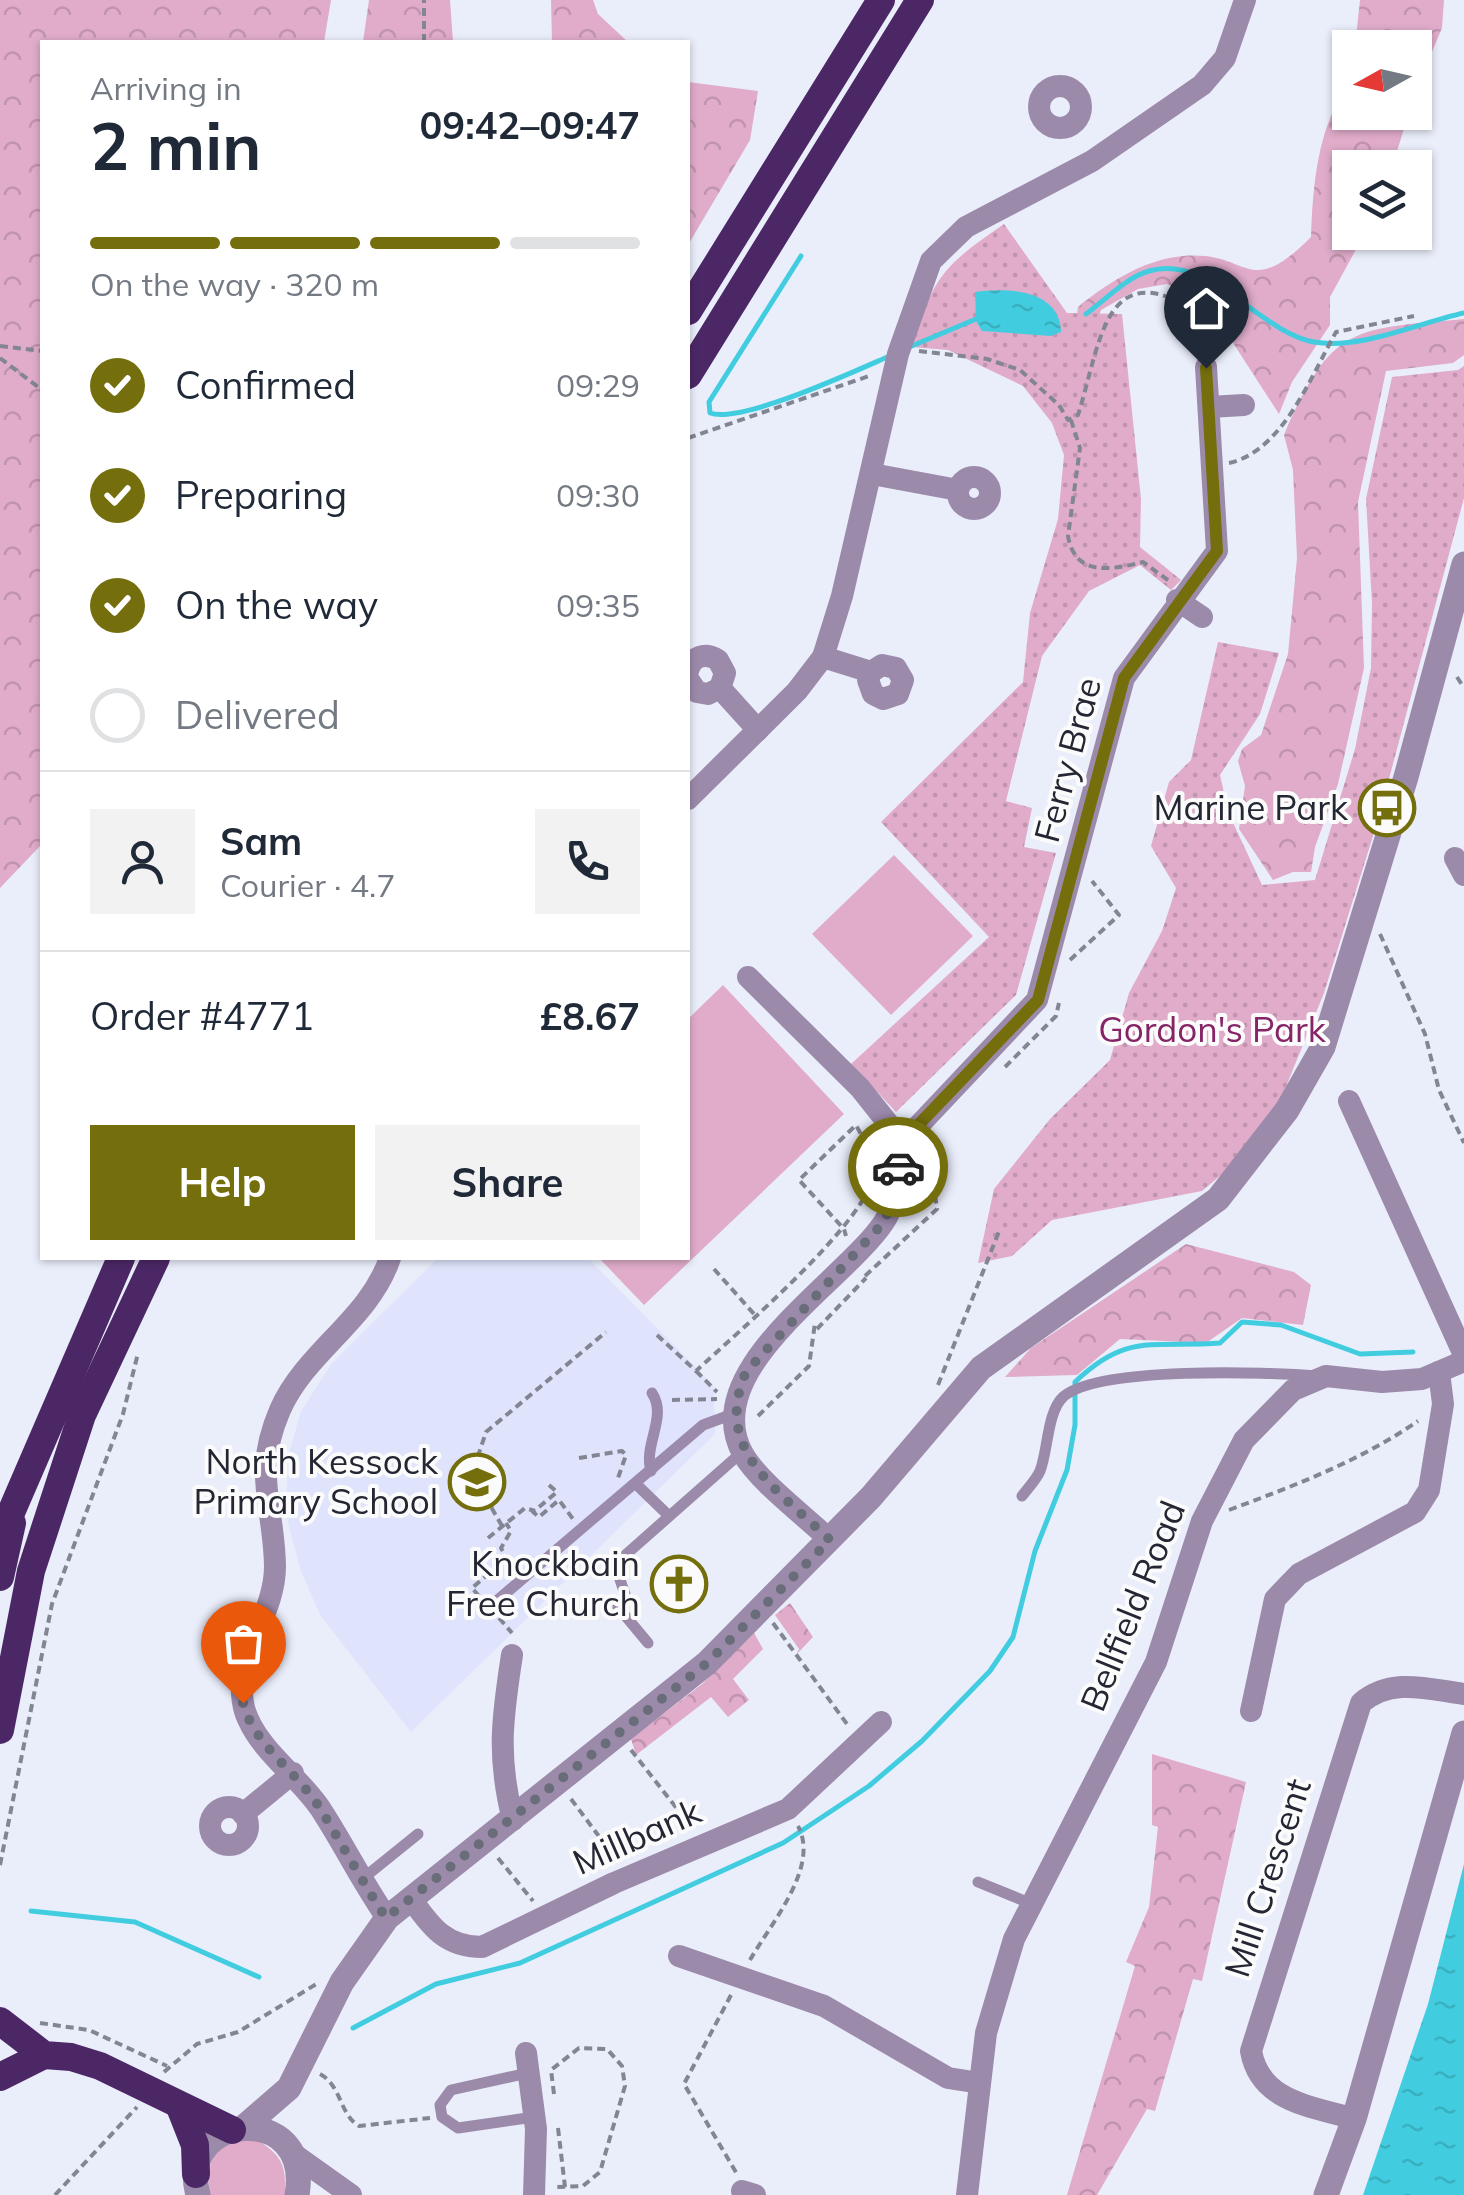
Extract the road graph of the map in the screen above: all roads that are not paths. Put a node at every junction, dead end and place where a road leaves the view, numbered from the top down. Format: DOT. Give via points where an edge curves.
graph roads {
  1 [pos="881,0"];
  2 [pos="920,0"];
  3 [pos="1246,0"];
  4 [pos="1072,125"];
  5 [pos="1092,161"];
  6 [pos="690,309"];
  7 [pos="1206,368"];
  8 [pos="690,371"];
  9 [pos="1244,405"];
  10 [pos="1209,407"];
  11 [pos="872,474"];
  12 [pos="958,490"];
  13 [pos="1464,564"];
  14 [pos="1180,597"];
  15 [pos="1202,617"];
  16 [pos="823,657"];
  17 [pos="690,668"];
  18 [pos="872,672"];
  19 [pos="690,682"];
  20 [pos="720,688"];
  21 [pos="758,730"];
  22 [pos="690,798"];
  23 [pos="748,977"];
  24 [pos="1349,1101"];
  25 [pos="902,1142"];
  26 [pos="119,1260"];
  27 [pos="155,1260"];
  28 [pos="389,1260"];
  29 [pos="1464,1358"];
  30 [pos="1439,1372"];
  31 [pos="1326,1376"];
  32 [pos="655,1397"];
  33 [pos="738,1434"];
  34 [pos="650,1471"];
  35 [pos="22,1482"];
  36 [pos="636,1484"];
  37 [pos="1022,1496"];
  38 [pos="668,1515"];
  39 [pos="0,1538"];
  40 [pos="830,1540"];
  41 [pos="0,1578"];
  42 [pos="494,1604"];
  43 [pos="648,1643"];
  44 [pos="512,1655"];
  45 [pos="1464,1694"];
  46 [pos="1251,1711"];
  47 [pos="880,1722"];
  48 [pos="0,1730"];
  49 [pos="1464,1733"];
  50 [pos="293,1773"];
  51 [pos="243,1814"];
  52 [pos="513,1820"];
  53 [pos="418,1834"];
  54 [pos="361,1880"];
  55 [pos="978,1882"];
  56 [pos="412,1900"];
  57 [pos="1032,1904"];
  58 [pos="386,1918"];
  59 [pos="679,1956"];
  60 [pos="0,2022"];
  61 [pos="44,2055"];
  62 [pos="527,2063"];
  63 [pos="0,2078"];
  64 [pos="980,2082"];
  65 [pos="288,2088"];
  66 [pos="180,2107"];
  67 [pos="545,2113"];
  68 [pos="1354,2119"];
  69 [pos="238,2128"];
  70 [pos="288,2148"];
  71 [pos="195,2187"];
  72 [pos="536,2187"];
  73 [pos="297,2195"];
  74 [pos="348,2195"];
  75 [pos="967,2195"];
  76 [pos="1326,2195"];
  1 -- 6 [label="highway"];
  2 -- 8 [label="highway"];
  3 -- 5 [label="street" via="1225,58 1202,85"];
  4 -- 5 [label="street"];
  5 -- 11 [label="street" via="966,226 947,244 920,284"];
  7 -- 10 [label="street, Ferry Brae"];
  9 -- 10 [label="street"];
  10 -- 14 [label="street, Ferry Brae" via="1217,551"];
  11 -- 12 [label="street"];
  11 -- 16 [label="street"];
  13 -- 40 [label="street" via="1323,1047 1288,1110 1218,1200 981,1368"];
  14 -- 15 [label="street"];
  14 -- 25 [label="street, Ferry Brae" via="1124,678 1038,1000"];
  16 -- 18 [label="street"];
  16 -- 21 [label="street"];
  17 -- 20 [label="street" via="695,659 712,656 725,673"];
  19 -- 20 [label="street" via="703,694"];
  20 -- 21 [label="street"];
  21 -- 22 [label="street"];
  23 -- 25 [label="street" via="860,1088"];
  24 -- 29 [label="street"];
  25 -- 33 [label="street" via="898,1186 884,1222 746,1372"];
  26 -- 35 [label="highway"];
  27 -- 48 [label="highway" via="82,1415 31,1571"];
  28 -- 50 [label="street" via="362,1312 282,1406 267,1447 263,1485 273,1595 246,1665 243,1703 256,1733"];
  29 -- 30 [label="street"];
  30 -- 31 [label="street" via="1382,1382"];
  30 -- 46 [label="street" via="1443,1404 1429,1490 1414,1512 1299,1574 1275,1599"];
  31 -- 37 [label="lane" via="1157,1375 1070,1393 1058,1406 1039,1475"];
  31 -- 57 [label="street, Bellfield Road" via="1292,1390 1244,1440 1202,1520 1156,1662"];
  32 -- 34 [label="lane"];
  33 -- 34 [label="lane" via="703,1425"];
  33 -- 38 [label="lane"];
  33 -- 40 [label="street"];
  34 -- 36 [label="lane"];
  35 -- 39 [label="highway"];
  35 -- 41 [label="highway"];
  36 -- 38 [label="lane"];
  36 -- 42 [label="lane"];
  38 -- 43 [label="lane" via="628,1550 618,1574 625,1594 618,1607"];
  40 -- 52 [label="street" via="707,1663"];
  44 -- 52 [label="street" via="499,1737"];
  45 -- 68 [label="street, Mill Crescent" via="1400,1686 1378,1688 1361,1702 1251,2051 1266,2087"];
  47 -- 56 [label="street, Millbank" via="788,1809 482,1947 460,1947 434,1932"];
  49 -- 68 [label="street"];
  50 -- 51 [label="street"];
  50 -- 54 [label="street"];
  52 -- 56 [label="street"];
  53 -- 54 [label="lane"];
  54 -- 58 [label="street"];
  55 -- 57 [label="lane"];
  56 -- 58 [label="street"];
  57 -- 64 [label="street, Bellfield Road" via="1014,1938 986,2032"];
  58 -- 65 [label="street" via="342,1982"];
  59 -- 64 [label="street" via="824,2006 948,2078"];
  60 -- 61 [label="highway"];
  61 -- 63 [label="highway"];
  61 -- 66 [label="highway" via="72,2057"];
  62 -- 67 [label="street"];
  62 -- 67 [label="lane" via="451,2090 440,2105 442,2117 458,2128"];
  64 -- 75 [label="street, Bellfield Road"];
  65 -- 69 [label="street"];
  65 -- 70 [label="street"];
  66 -- 69 [label="highway"];
  66 -- 71 [label="highway" via="195,2144"];
  67 -- 72 [label="street"];
  68 -- 76 [label="street"];
  69 -- 70 [label="street" via="258,2128"];
  69 -- 71 [label="street" via="207,2146"];
  70 -- 73 [label="street" via="300,2181"];
  70 -- 74 [label="street"];
}
